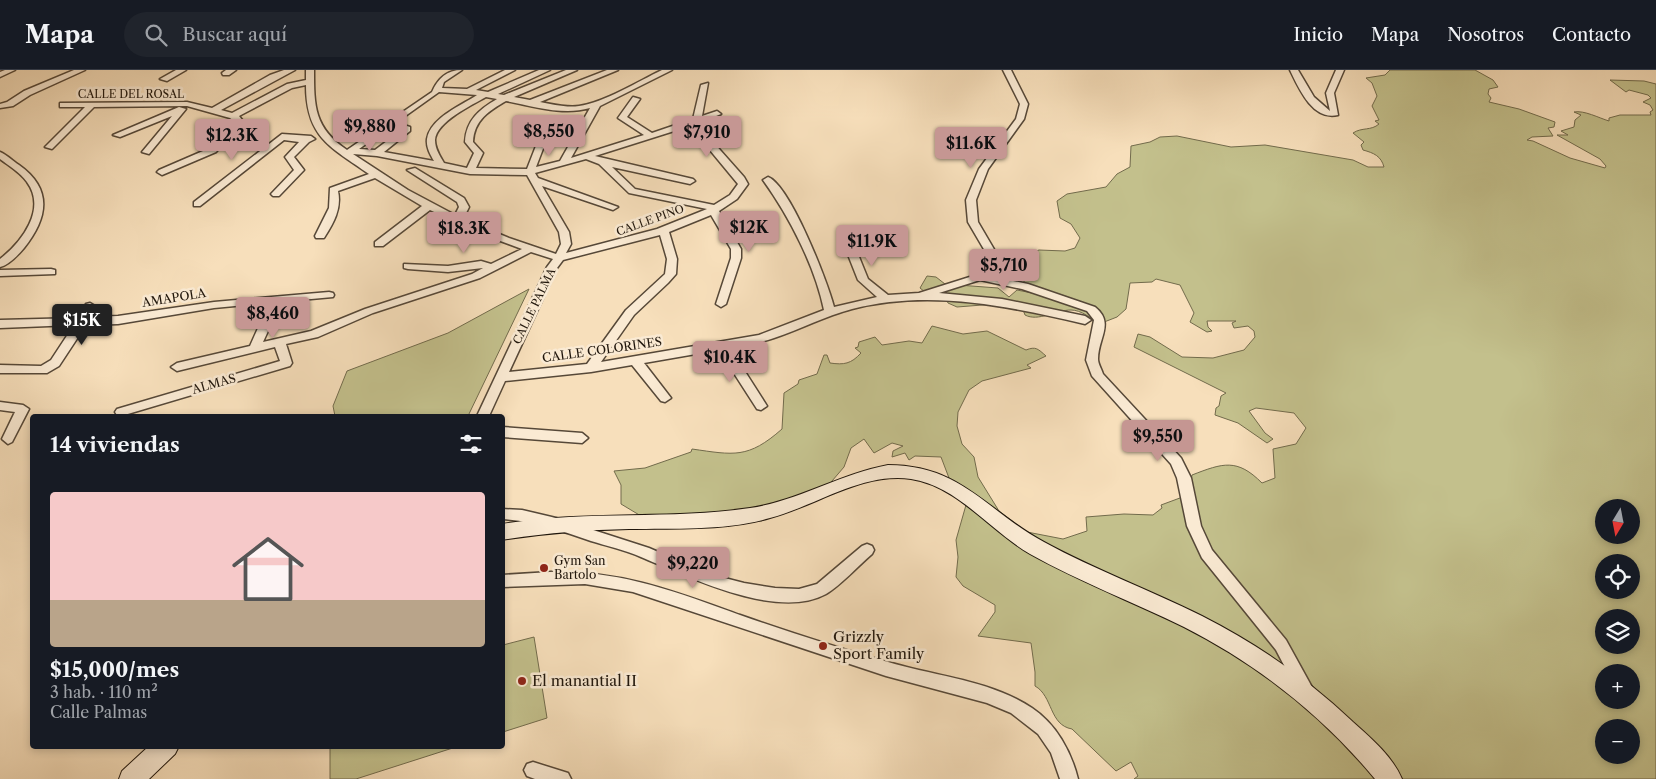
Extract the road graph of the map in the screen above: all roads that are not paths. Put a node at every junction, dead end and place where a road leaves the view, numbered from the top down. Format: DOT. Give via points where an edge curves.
graph roads {
  1 [pos="11,70"];
  2 [pos="81,70"];
  3 [pos="182,70"];
  4 [pos="291,70"];
  5 [pos="310,70"];
  6 [pos="458,70"];
  7 [pos="512,70"];
  8 [pos="546,70"];
  9 [pos="574,70"];
  10 [pos="614,70"];
  11 [pos="668,70"];
  12 [pos="1007,70"];
  13 [pos="1294,70"];
  14 [pos="1340,70"];
  15 [pos="0,74"];
  16 [pos="164,79"];
  17 [pos="310,82"];
  18 [pos="705,85"];
  19 [pos="438,90"];
  20 [pos="468,91"];
  21 [pos="487,95"];
  22 [pos="506,98"];
  23 [pos="636,99"];
  24 [pos="530,103"];
  25 [pos="597,104"];
  26 [pos="2,106"];
  27 [pos="63,106"];
  28 [pos="91,106"];
  29 [pos="185,107"];
  30 [pos="215,110"];
  31 [pos="717,114"];
  32 [pos="233,116"];
  33 [pos="695,122"];
  34 [pos="406,129"];
  35 [pos="546,133"];
  36 [pos="117,135"];
  37 [pos="323,135"];
  38 [pos="651,136"];
  39 [pos="306,140"];
  40 [pos="49,147"];
  41 [pos="146,152"];
  42 [pos="348,152"];
  43 [pos="377,154"];
  44 [pos="0,155"];
  45 [pos="586,156"];
  46 [pos="602,162"];
  47 [pos="563,164"];
  48 [pos="440,166"];
  49 [pos="412,170"];
  50 [pos="470,171"];
  51 [pos="162,172"];
  52 [pos="375,175"];
  53 [pos="532,176"];
  54 [pos="768,180"];
  55 [pos="690,182"];
  56 [pos="276,194"];
  57 [pos="197,204"];
  58 [pos="429,206"];
  59 [pos="613,207"];
  60 [pos="713,209"];
  61 [pos="457,220"];
  62 [pos="664,231"];
  63 [pos="320,236"];
  64 [pos="848,242"];
  65 [pos="379,244"];
  66 [pos="530,249"];
  67 [pos="559,258"];
  68 [pos="0,264"];
  69 [pos="408,266"];
  70 [pos="487,271"];
  71 [pos="51,272"];
  72 [pos="0,273"];
  73 [pos="980,277"];
  74 [pos="329,295"];
  75 [pos="919,296"];
  76 [pos="886,299"];
  77 [pos="721,304"];
  78 [pos="90,306"];
  79 [pos="830,312"];
  80 [pos="267,320"];
  81 [pos="1085,320"];
  82 [pos="82,322"];
  83 [pos="0,324"];
  84 [pos="280,343"];
  85 [pos="722,345"];
  86 [pos="255,348"];
  87 [pos="636,360"];
  88 [pos="178,367"];
  89 [pos="591,368"];
  90 [pos="0,369"];
  91 [pos="502,378"];
  92 [pos="664,398"];
  93 [pos="0,406"];
  94 [pos="761,406"];
  95 [pos="121,412"];
  96 [pos="484,414"];
  97 [pos="505,432"];
  98 [pos="582,438"];
  99 [pos="8,439"];
  100 [pos="505,514"];
  101 [pos="556,524"];
  102 [pos="505,532"];
  103 [pos="868,550"];
  104 [pos="505,581"];
  105 [pos="1310,696"];
  106 [pos="163,749"];
  107 [pos="534,770"];
  108 [pos="131,779"];
  109 [pos="562,779"];
  110 [pos="1069,779"];
  111 [pos="1390,779"];
  1 -- 15 [label="street"];
  2 -- 26 [label="street"];
  3 -- 16 [label="street"];
  4 -- 30 [label="street"];
  5 -- 17 [label="street, CALLE PALMA"];
  6 -- 19 [label="street" via="443,79"];
  7 -- 20 [label="street"];
  8 -- 21 [label="street"];
  9 -- 22 [label="street"];
  10 -- 24 [label="street"];
  11 -- 25 [label="street"];
  12 -- 73 [label="street" via="1024,104 1020,119 984,169 971,200 973,222 990,251 992,263"];
  13 -- 14 [label="street" via="1322,113 1328,115 1335,113 1330,93"];
  17 -- 32 [label="street" via="290,86"];
  17 -- 37 [label="street, CALLE PALMA" via="310,109"];
  18 -- 33 [label="street"];
  19 -- 20 [label="street"];
  19 -- 42 [label="street"];
  20 -- 21 [label="street"];
  21 -- 22 [label="street"];
  21 -- 48 [label="street" via="443,122 432,135 432,147"];
  22 -- 24 [label="street"];
  22 -- 50 [label="street" via="474,121 469,142 479,153"];
  23 -- 38 [label="street" via="622,118"];
  24 -- 25 [label="street" via="564,109"];
  25 -- 47 [label="street"];
  27 -- 28 [label="street, CALLE DEL ROSAL"];
  28 -- 29 [label="street, CALLE DEL ROSAL"];
  28 -- 40 [label="street"];
  29 -- 30 [label="street, CALLE DEL ROSAL"];
  29 -- 36 [label="street"];
  29 -- 41 [label="street"];
  30 -- 32 [label="street, CALLE DEL ROSAL"];
  31 -- 33 [label="street"];
  32 -- 51 [label="street" via="238,121 213,150"];
  33 -- 38 [label="street"];
  33 -- 60 [label="street, CALLE PINO" via="743,184 731,199"];
  34 -- 43 [label="street"];
  35 -- 53 [label="street"];
  37 -- 39 [label="street"];
  37 -- 42 [label="street, CALLE PALMA"];
  38 -- 45 [label="street"];
  39 -- 56 [label="street" via="289,157 299,170"];
  39 -- 57 [label="street" via="282,137"];
  42 -- 43 [label="street"];
  42 -- 52 [label="street, CALLE PALMA"];
  43 -- 48 [label="street"];
  44 -- 68 [label="street" via="33,183 40,200 39,217 22,245"];
  45 -- 46 [label="street"];
  45 -- 47 [label="street"];
  46 -- 55 [label="street"];
  46 -- 60 [label="street" via="632,192"];
  47 -- 53 [label="street"];
  48 -- 50 [label="street"];
  49 -- 61 [label="street" via="461,200 464,207"];
  50 -- 53 [label="street"];
  52 -- 58 [label="street, CALLE PALMA"];
  52 -- 63 [label="street" via="333,190 335,210"];
  53 -- 59 [label="street"];
  53 -- 67 [label="street" via="566,239"];
  54 -- 79 [label="street" via="804,237"];
  58 -- 61 [label="street, CALLE PALMA"];
  58 -- 65 [label="street"];
  60 -- 62 [label="street, CALLE PINO"];
  60 -- 77 [label="street" via="736,249"];
  61 -- 66 [label="street, CALLE PALMA"];
  62 -- 67 [label="street, CALLE PINO" via="602,250"];
  62 -- 89 [label="street" via="672,258 672,269 667,279 645,297"];
  64 -- 76 [label="street" via="863,280"];
  66 -- 67 [label="street, CALLE PALMA"];
  66 -- 70 [label="street"];
  67 -- 91 [label="street, CALLE PALMA" via="516,340"];
  69 -- 70 [label="street" via="448,269 481,264 489,267"];
  70 -- 84 [label="street" via="314,334"];
  71 -- 72 [label="street"];
  73 -- 75 [label="street"];
  73 -- 105 [label="street" via="1024,286 1098,314 1100,320 1092,360 1098,376 1176,461 1184,478 1194,526 1208,554 1281,645"];
  74 -- 82 [label="street, AMAPOLA" via="214,305 118,320"];
  75 -- 76 [label="street, CALLE COLORINES"];
  75 -- 81 [label="street, CALLE COLORINES" via="1012,305"];
  76 -- 79 [label="street, CALLE COLORINES"];
  78 -- 82 [label="street"];
  79 -- 85 [label="street, CALLE COLORINES" via="783,333"];
  80 -- 86 [label="street"];
  82 -- 83 [label="street, AMAPOLA"];
  82 -- 90 [label="street" via="50,367 43,370"];
  84 -- 86 [label="street"];
  84 -- 95 [label="street, ALMAS" via="286,363"];
  85 -- 87 [label="street, CALLE COLORINES"];
  85 -- 94 [label="street"];
  86 -- 88 [label="street"];
  87 -- 89 [label="street, CALLE COLORINES"];
  87 -- 92 [label="street"];
  89 -- 91 [label="street, CALLE COLORINES"];
  91 -- 96 [label="street, CALLE PALMA"];
  93 -- 99 [label="street" via="22,409"];
  97 -- 98 [label="street"];
  100 -- 101 [label="street"];
  101 -- 102 [label="main road"];
  101 -- 103 [label="street" via="644,552 706,579 775,594 800,595 821,589"];
  101 -- 105 [label="main road" via="705,520 753,515 879,474 922,473 942,480 1034,547 1213,632"];
  104 -- 110 [label="street" via="597,579 641,587 798,642 983,696 1017,708 1036,721 1062,755"];
  105 -- 111 [label="main road" via="1367,750"];
  106 -- 108 [label="main road"];
  107 -- 109 [label="street"];
}
